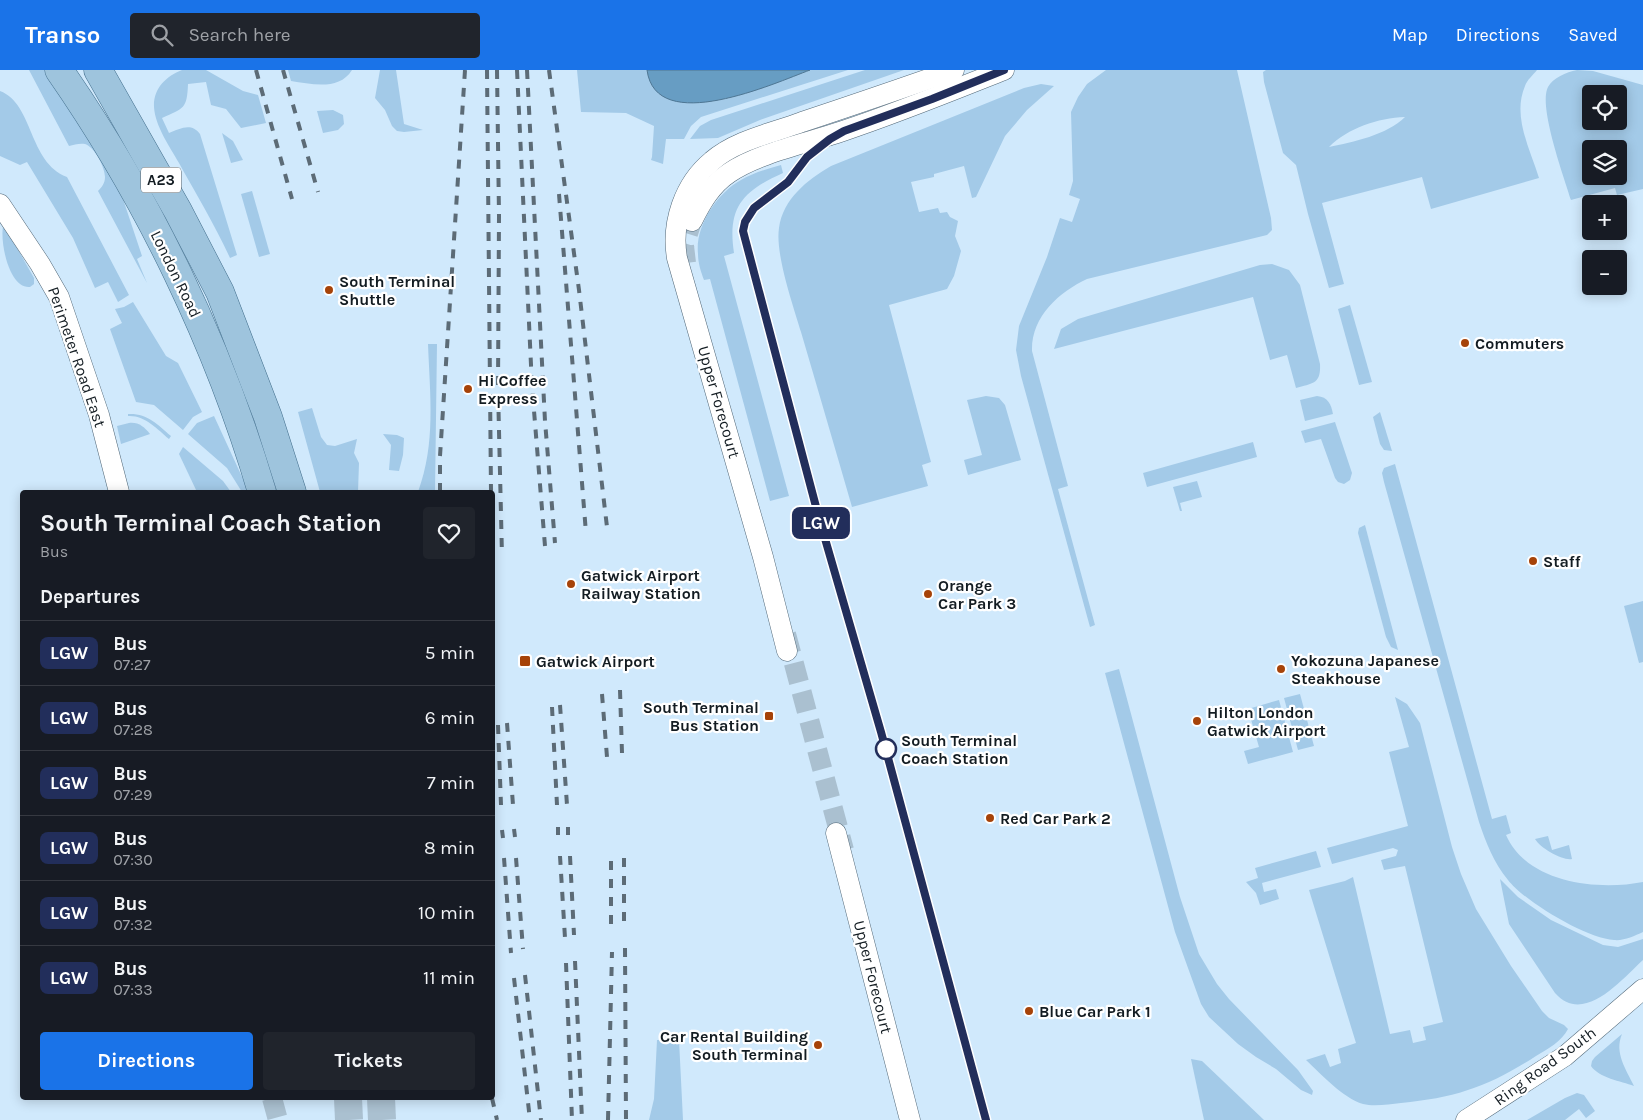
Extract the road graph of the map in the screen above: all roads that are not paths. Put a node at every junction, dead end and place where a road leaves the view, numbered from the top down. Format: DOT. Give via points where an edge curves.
graph roads {
  1 [pos="59,70"];
  2 [pos="98,70"];
  3 [pos="954,70"];
  4 [pos="1004,70"];
  5 [pos="0,204"];
  6 [pos="692,221"];
  7 [pos="119,490"];
  8 [pos="261,490"];
  9 [pos="291,490"];
  10 [pos="788,651"];
  11 [pos="836,833"];
  12 [pos="1643,988"];
  13 [pos="910,1120"];
  14 [pos="1466,1120"];
  1 -- 8 [label="main road, London Road / A23" via="120,165 195,308 236,413"];
  2 -- 9 [label="main road, London Road / A23" via="220,292 268,417"];
  3 -- 10 [label="street, Upper Forecourt" via="731,149 712,161 684,201 676,232 676,250"];
  4 -- 6 [label="street" via="844,131 746,163 729,173 709,192"];
  5 -- 7 [label="street, Perimeter Road East" via="58,297 99,416"];
  11 -- 13 [label="street, Upper Forecourt"];
  12 -- 14 [label="street, Ring Road South" via="1565,1056"];
}
